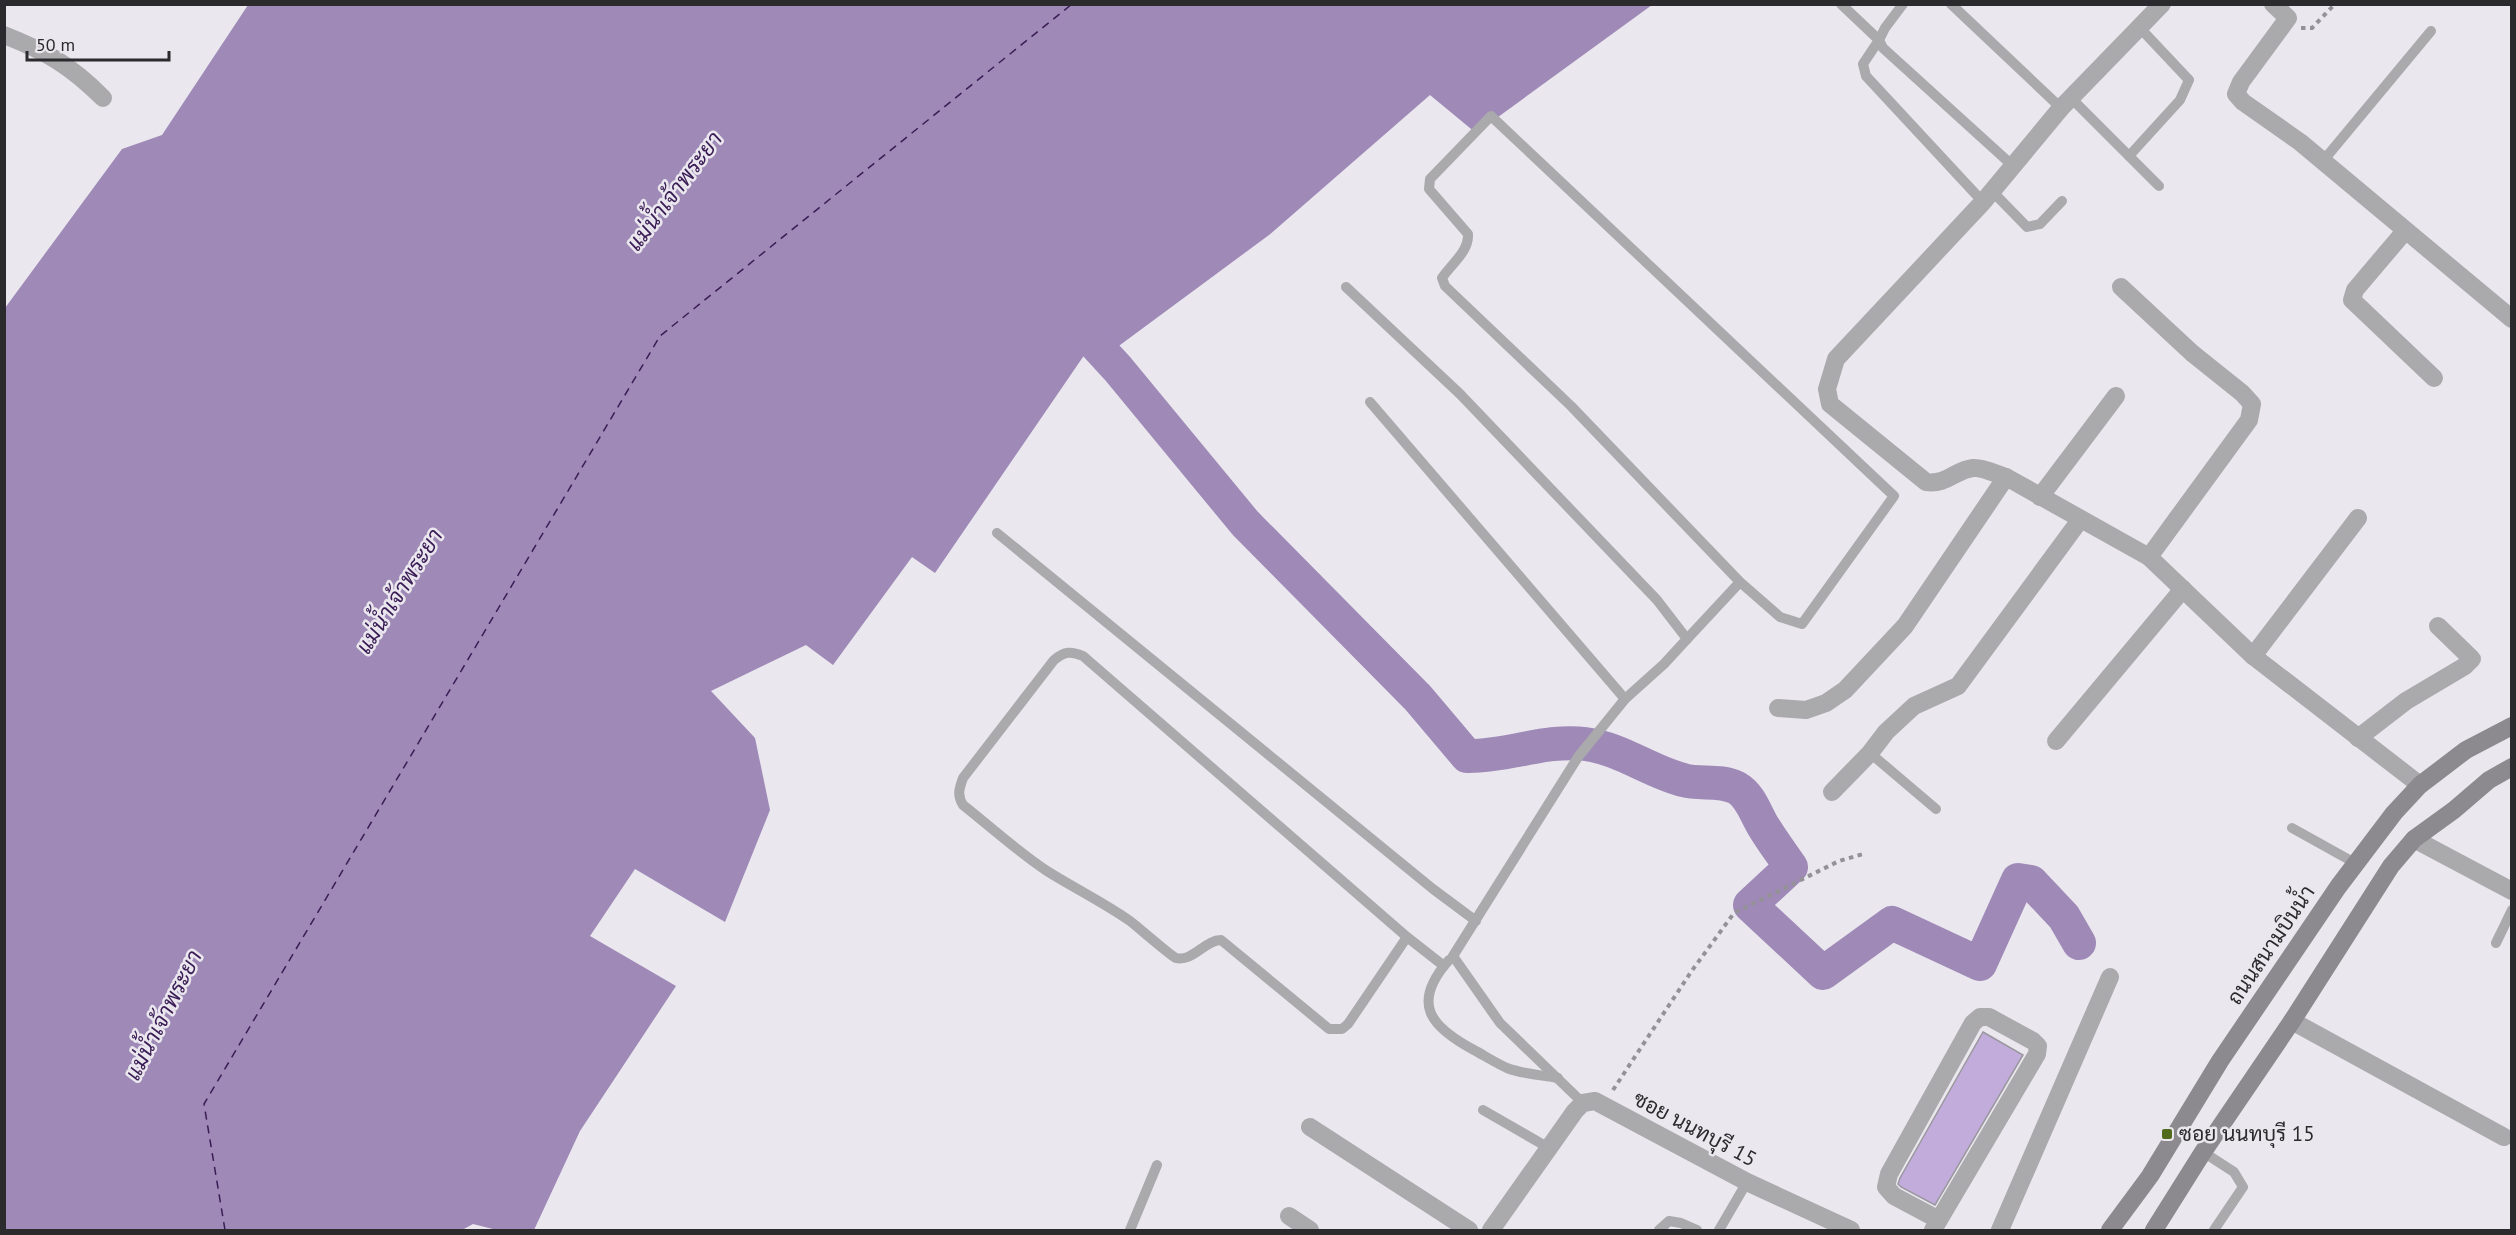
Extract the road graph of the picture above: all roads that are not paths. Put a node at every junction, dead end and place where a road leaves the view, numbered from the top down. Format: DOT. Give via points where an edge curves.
graph roads {
  1 [pos="1841,4"];
  2 [pos="1903,4"];
  3 [pos="1951,4"];
  4 [pos="2162,4"];
  5 [pos="2273,4"];
  6 [pos="2140,28"];
  7 [pos="2431,31"];
  8 [pos="4,35"];
  9 [pos="1879,40"];
  10 [pos="103,98"];
  11 [pos="2067,103"];
  12 [pos="2129,156"];
  13 [pos="2323,161"];
  14 [pos="2013,166"];
  15 [pos="2159,186"];
  16 [pos="1988,196"];
  17 [pos="2062,201"];
  18 [pos="2404,231"];
  19 [pos="1346,287"];
  20 [pos="2121,287"];
  21 [pos="2511,319"];
  22 [pos="2434,378"];
  23 [pos="2116,396"];
  24 [pos="1370,402"];
  25 [pos="2006,477"];
  26 [pos="2040,497"];
  27 [pos="2358,518"];
  28 [pos="2080,520"];
  29 [pos="997,533"];
  30 [pos="2149,557"];
  31 [pos="1740,582"];
  32 [pos="2182,589"];
  33 [pos="2438,626"];
  34 [pos="1687,639"];
  35 [pos="2253,656"];
  36 [pos="1625,699"];
  37 [pos="1778,708"];
  38 [pos="2511,726"];
  39 [pos="2358,738"];
  40 [pos="2056,741"];
  41 [pos="1870,753"];
  42 [pos="2511,767"];
  43 [pos="2420,785"];
  44 [pos="1832,792"];
  45 [pos="1936,809"];
  46 [pos="2292,828"];
  47 [pos="2414,839"];
  48 [pos="2355,863"];
  49 [pos="2511,891"];
  50 [pos="2511,910"];
  51 [pos="1476,921"];
  52 [pos="1407,937"];
  53 [pos="2496,943"];
  54 [pos="1454,956"];
  55 [pos="1444,966"];
  56 [pos="2110,977"];
  57 [pos="2292,1020"];
  58 [pos="1558,1078"];
  59 [pos="1583,1103"];
  60 [pos="1484,1110"];
  61 [pos="1310,1127"];
  62 [pos="2504,1137"];
  63 [pos="1549,1148"];
  64 [pos="2203,1152"];
  65 [pos="1156,1165"];
  66 [pos="1747,1182"];
  67 [pos="1289,1216"];
  68 [pos="1936,1225"];
  69 [pos="1130,1230"];
  70 [pos="1310,1230"];
  71 [pos="1469,1230"];
  72 [pos="1491,1230"];
  73 [pos="1659,1230"];
  74 [pos="1697,1230"];
  75 [pos="1719,1230"];
  76 [pos="1851,1230"];
  77 [pos="2000,1230"];
  78 [pos="2110,1230"];
  79 [pos="2154,1230"];
  80 [pos="2214,1230"];
  1 -- 9 [label="lane"];
  2 -- 9 [label="lane"];
  3 -- 11 [label="lane"];
  4 -- 6 [label="street"];
  5 -- 13 [label="street" via="2288,18 2241,81 2236,94"];
  6 -- 11 [label="street"];
  6 -- 12 [label="lane" via="2189,80 2180,100"];
  7 -- 13 [label="lane"];
  8 -- 10 [label="street" via="52,55"];
  9 -- 14 [label="lane" via="1883,48"];
  9 -- 16 [label="lane" via="1863,64 1866,76"];
  11 -- 12 [label="lane"];
  11 -- 14 [label="street"];
  12 -- 15 [label="lane"];
  13 -- 18 [label="street"];
  14 -- 16 [label="street"];
  16 -- 17 [label="lane" via="2027,227 2040,224"];
  16 -- 25 [label="street" via="1836,359 1827,389 1830,404 1926,482 1937,483 1970,468"];
  18 -- 21 [label="street"];
  18 -- 22 [label="street" via="2355,290 2352,300"];
  19 -- 34 [label="lane" via="1460,394 1657,600"];
  20 -- 30 [label="street" via="2252,404 2249,420"];
  23 -- 26 [label="street"];
  24 -- 36 [label="lane"];
  25 -- 26 [label="street"];
  25 -- 37 [label="street" via="1905,626 1845,690 1806,710"];
  26 -- 28 [label="street"];
  27 -- 35 [label="street"];
  28 -- 30 [label="street"];
  28 -- 41 [label="street" via="1958,687 1914,706"];
  29 -- 51 [label="lane"];
  30 -- 32 [label="street"];
  31 -- 31 [label="lane" via="1780,617 1802,624 1894,496 1491,116 1430,179 1429,189 1468,234 1469,242 1442,278 1445,286 1571,406"];
  31 -- 34 [label="lane"];
  32 -- 35 [label="street"];
  32 -- 40 [label="street"];
  33 -- 39 [label="street" via="2472,659 2406,701"];
  34 -- 36 [label="lane"];
  35 -- 39 [label="street"];
  36 -- 51 [label="lane" via="1578,757"];
  38 -- 43 [label="main road, ถนนสนามบินน้ำ" via="2466,750"];
  39 -- 43 [label="street"];
  41 -- 44 [label="street"];
  41 -- 45 [label="lane"];
  42 -- 47 [label="main road"];
  43 -- 48 [label="main road, ถนนสนามบินน้ำ"];
  46 -- 48 [label="lane"];
  47 -- 49 [label="street"];
  47 -- 57 [label="main road" via="2391,866"];
  48 -- 78 [label="main road, ถนนสนามบินน้ำ"];
  50 -- 53 [label="lane"];
  51 -- 54 [label="lane"];
  52 -- 52 [label="lane" via="1083,656 1072,652 1064,652 1054,660 960,786 963,806 1045,870 1128,920 1170,955 1185,958 1208,943 1221,940 1329,1029 1342,1029 1348,1024"];
  52 -- 55 [label="lane"];
  54 -- 55 [label="lane"];
  54 -- 58 [label="lane" via="1500,1023"];
  55 -- 58 [label="lane" via="1431,989 1429,1008 1443,1031 1508,1068"];
  56 -- 77 [label="street"];
  57 -- 62 [label="street"];
  57 -- 64 [label="main road"];
  58 -- 59 [label="lane"];
  59 -- 63 [label="street"];
  59 -- 66 [label="street, ซอย นนทบุรี 15" via="1595,1101"];
  60 -- 63 [label="lane"];
  61 -- 71 [label="street"];
  63 -- 72 [label="street"];
  64 -- 79 [label="main road"];
  64 -- 80 [label="lane" via="2234,1172 2243,1187"];
  65 -- 69 [label="lane"];
  66 -- 75 [label="lane"];
  66 -- 76 [label="street, ซอย นนทบุรี 15"];
  67 -- 70 [label="street"];
  68 -- 68 [label="street" via="2037,1054 2038,1046 2033,1041 1989,1017 1980,1017 1973,1023 1889,1174 1886,1187 1894,1196"];
  73 -- 74 [label="lane" via="1668,1221"];
}
